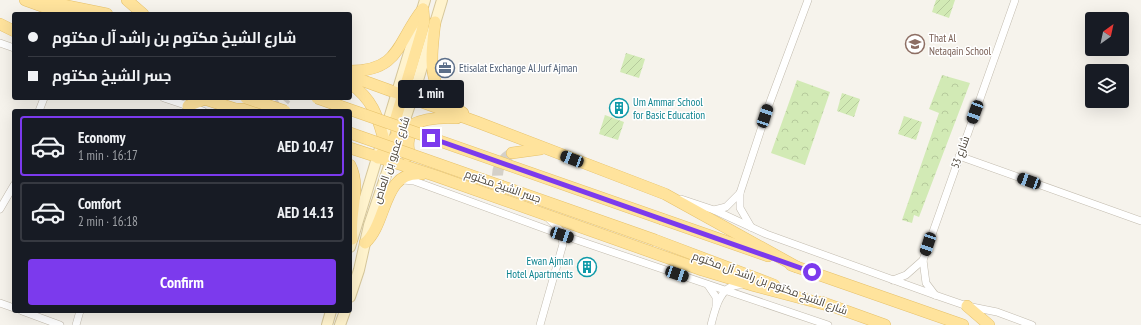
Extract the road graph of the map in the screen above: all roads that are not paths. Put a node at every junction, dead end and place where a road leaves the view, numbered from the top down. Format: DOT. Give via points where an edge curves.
graph roads {
  1 [pos="25,0"];
  2 [pos="39,0"];
  3 [pos="127,0"];
  4 [pos="442,0"];
  5 [pos="808,0"];
  6 [pos="1015,0"];
  7 [pos="424,5"];
  8 [pos="58,12"];
  9 [pos="97,12"];
  10 [pos="141,12"];
  11 [pos="0,19"];
  12 [pos="435,22"];
  13 [pos="12,23"];
  14 [pos="0,24"];
  15 [pos="12,30"];
  16 [pos="0,43"];
  17 [pos="12,47"];
  18 [pos="352,71"];
  19 [pos="352,77"];
  20 [pos="352,86"];
  21 [pos="408,95"];
  22 [pos="170,100"];
  23 [pos="201,100"];
  24 [pos="206,100"];
  25 [pos="252,100"];
  26 [pos="323,100"];
  27 [pos="188,106"];
  28 [pos="197,109"];
  29 [pos="237,109"];
  30 [pos="279,109"];
  31 [pos="348,109"];
  32 [pos="352,110"];
  33 [pos="396,115"];
  34 [pos="465,118"];
  35 [pos="423,120"];
  36 [pos="477,122"];
  37 [pos="352,134"];
  38 [pos="385,134"];
  39 [pos="398,134"];
  40 [pos="352,143"];
  41 [pos="352,149"];
  42 [pos="545,149"];
  43 [pos="512,153"];
  44 [pos="959,156"];
  45 [pos="378,158"];
  46 [pos="392,162"];
  47 [pos="414,162"];
  48 [pos="352,174"];
  49 [pos="436,176"];
  50 [pos="399,180"];
  51 [pos="12,188"];
  52 [pos="503,191"];
  53 [pos="740,193"];
  54 [pos="665,194"];
  55 [pos="516,205"];
  56 [pos="0,209"];
  57 [pos="714,210"];
  58 [pos="352,214"];
  59 [pos="542,214"];
  60 [pos="1141,221"];
  61 [pos="752,228"];
  62 [pos="562,235"];
  63 [pos="352,240"];
  64 [pos="576,240"];
  65 [pos="655,240"];
  66 [pos="365,243"];
  67 [pos="562,248"];
  68 [pos="923,260"];
  69 [pos="797,267"];
  70 [pos="893,280"];
  71 [pos="706,284"];
  72 [pos="755,286"];
  73 [pos="352,291"];
  74 [pos="724,291"];
  75 [pos="935,295"];
  76 [pos="0,303"];
  77 [pos="827,305"];
  78 [pos="967,306"];
  79 [pos="12,307"];
  80 [pos="716,307"];
  81 [pos="27,313"];
  82 [pos="79,313"];
  83 [pos="330,313"];
  84 [pos="344,313"];
  85 [pos="60,325"];
  86 [pos="76,325"];
  87 [pos="327,325"];
  88 [pos="340,325"];
  89 [pos="540,325"];
  90 [pos="711,325"];
  91 [pos="828,325"];
  92 [pos="885,325"];
  93 [pos="962,325"];
  94 [pos="989,325"];
  95 [pos="1032,325"];
  1 -- 8 [label="main road"];
  2 -- 9 [label="main road"];
  3 -- 10 [label="main road"];
  4 -- 12 [label="main road, شارع عمرو بن العاص"];
  5 -- 53 [label="street"];
  6 -- 44 [label="street, شارع 53"];
  7 -- 18 [label="main road" via="393,57 374,68"];
  7 -- 21 [label="main road" via="422,31"];
  11 -- 13 [label="main road"];
  12 -- 21 [label="main road, شارع عمرو بن العاص"];
  12 -- 36 [label="main road" via="431,62 436,86 451,104"];
  14 -- 15 [label="main road"];
  16 -- 17 [label="street"];
  19 -- 21 [label="main road"];
  20 -- 38 [label="main road" via="370,102"];
  21 -- 33 [label="main road"];
  21 -- 34 [label="main road"];
  21 -- 38 [label="main road, شارع عمرو بن العاص"];
  21 -- 39 [label="main road, شارع عمرو بن العاص"];
  22 -- 27 [label="street"];
  23 -- 27 [label="main road"];
  24 -- 29 [label="main road"];
  25 -- 30 [label="main road, bridge"];
  26 -- 31 [label="main road, جسر الشيخ مكتوم, bridge"];
  27 -- 28 [label="street"];
  32 -- 69 [label="main road, جسر الشيخ مكتوم, bridge"];
  33 -- 38 [label="main road"];
  33 -- 39 [label="main road"];
  34 -- 35 [label="main road"];
  34 -- 36 [label="main road"];
  35 -- 39 [label="main road"];
  35 -- 47 [label="main road" via="412,129 408,142 408,149"];
  36 -- 42 [label="main road"];
  37 -- 65 [label="main road, جسر الشيخ مكتوم, bridge"];
  38 -- 39 [label="main road"];
  38 -- 40 [label="main road"];
  38 -- 45 [label="main road"];
  38 -- 46 [label="main road"];
  39 -- 46 [label="main road, شارع عمرو بن العاص"];
  39 -- 47 [label="main road" via="404,151"];
  41 -- 45 [label="main road"];
  42 -- 43 [label="main road"];
  42 -- 54 [label="main road"];
  44 -- 60 [label="street"];
  44 -- 68 [label="street, شارع 53"];
  45 -- 46 [label="main road"];
  45 -- 63 [label="main road, شارع عمرو بن العاص"];
  46 -- 49 [label="main road"];
  46 -- 66 [label="main road, شارع عمرو بن العاص"];
  47 -- 49 [label="main road"];
  48 -- 58 [label="main road" via="355,188"];
  49 -- 50 [label="main road" via="414,174"];
  49 -- 55 [label="main road"];
  50 -- 62 [label="street" via="414,181"];
  50 -- 66 [label="main road" via="392,189 375,231"];
  51 -- 56 [label="street"];
  52 -- 55 [label="main road"];
  53 -- 57 [label="street" via="726,207"];
  53 -- 61 [label="street" via="739,201 743,216"];
  54 -- 57 [label="street"];
  54 -- 69 [label="main road"];
  55 -- 59 [label="main road"];
  57 -- 61 [label="street"];
  59 -- 62 [label="street" via="557,226"];
  59 -- 72 [label="main road" via="651,253"];
  61 -- 70 [label="street"];
  62 -- 64 [label="street"];
  62 -- 67 [label="street"];
  64 -- 67 [label="street" via="568,242"];
  64 -- 71 [label="street"];
  65 -- 77 [label="main road, شارع الشيخ مكتوم بن راشد آل مكتوم"];
  66 -- 73 [label="main road, شارع عمرو بن العاص"];
  67 -- 89 [label="street"];
  68 -- 70 [label="street, شارع 53" via="906,275"];
  68 -- 75 [label="street, شارع 53" via="926,283"];
  69 -- 93 [label="main road"];
  70 -- 75 [label="street"];
  71 -- 74 [label="street"];
  71 -- 80 [label="street" via="714,292"];
  72 -- 74 [label="street" via="733,285"];
  72 -- 77 [label="main road"];
  74 -- 80 [label="street"];
  74 -- 91 [label="street"];
  75 -- 78 [label="street"];
  76 -- 79 [label="street"];
  77 -- 92 [label="main road, شارع الشيخ مكتوم بن راشد آل مكتوم"];
  78 -- 94 [label="main road"];
  78 -- 95 [label="street" via="998,312"];
  80 -- 90 [label="street"];
  81 -- 85 [label="street"];
  82 -- 86 [label="street"];
  83 -- 87 [label="main road"];
  84 -- 88 [label="main road"];
}
